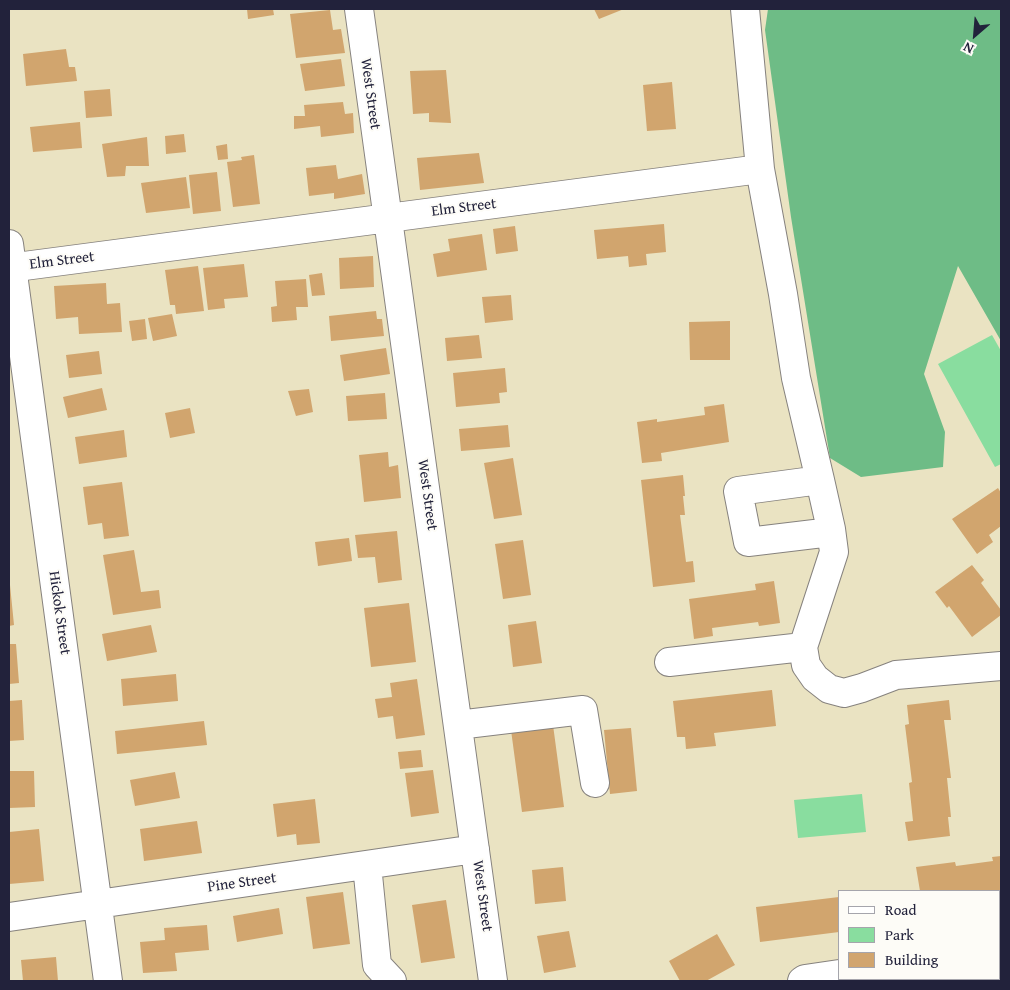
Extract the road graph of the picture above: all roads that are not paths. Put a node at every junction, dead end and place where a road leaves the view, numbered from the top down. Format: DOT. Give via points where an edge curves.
graph roads {
  1 [pos="359,9"];
  2 [pos="745,9"];
  3 [pos="760,169"];
  4 [pos="388,218"];
  5 [pos="10,260"];
  6 [pos="820,480"];
  7 [pos="831,532"];
  8 [pos="804,647"];
  9 [pos="668,662"];
  10 [pos="1001,673"];
  11 [pos="458,725"];
  12 [pos="595,783"];
  13 [pos="475,849"];
  14 [pos="367,865"];
  15 [pos="99,905"];
  16 [pos="9,918"];
  17 [pos="838,974"];
  18 [pos="108,981"];
  19 [pos="392,981"];
  20 [pos="493,981"];
  21 [pos="802,981"];
  1 -- 4 [label="street, West Street"];
  2 -- 3 [label="street"];
  3 -- 4 [label="street, Elm Street"];
  3 -- 6 [label="street" via="796,378"];
  4 -- 5 [label="street, Elm Street"];
  4 -- 11 [label="street, West Street"];
  5 -- 15 [label="street, Hickok Street"];
  6 -- 7 [label="street"];
  6 -- 7 [label="street" via="738,490 748,542"];
  7 -- 8 [label="street" via="834,552"];
  8 -- 9 [label="street"];
  8 -- 10 [label="street" via="806,665 814,678 829,689 844,693 896,675"];
  11 -- 12 [label="street" via="583,710"];
  11 -- 13 [label="street, West Street"];
  13 -- 14 [label="street, Pine Street"];
  13 -- 20 [label="street, West Street"];
  14 -- 15 [label="street, Pine Street"];
  14 -- 19 [label="street" via="377,965"];
  15 -- 16 [label="street, Pine Street"];
  15 -- 18 [label="street, Hickok Street"];
  17 -- 21 [label="street"];
}
